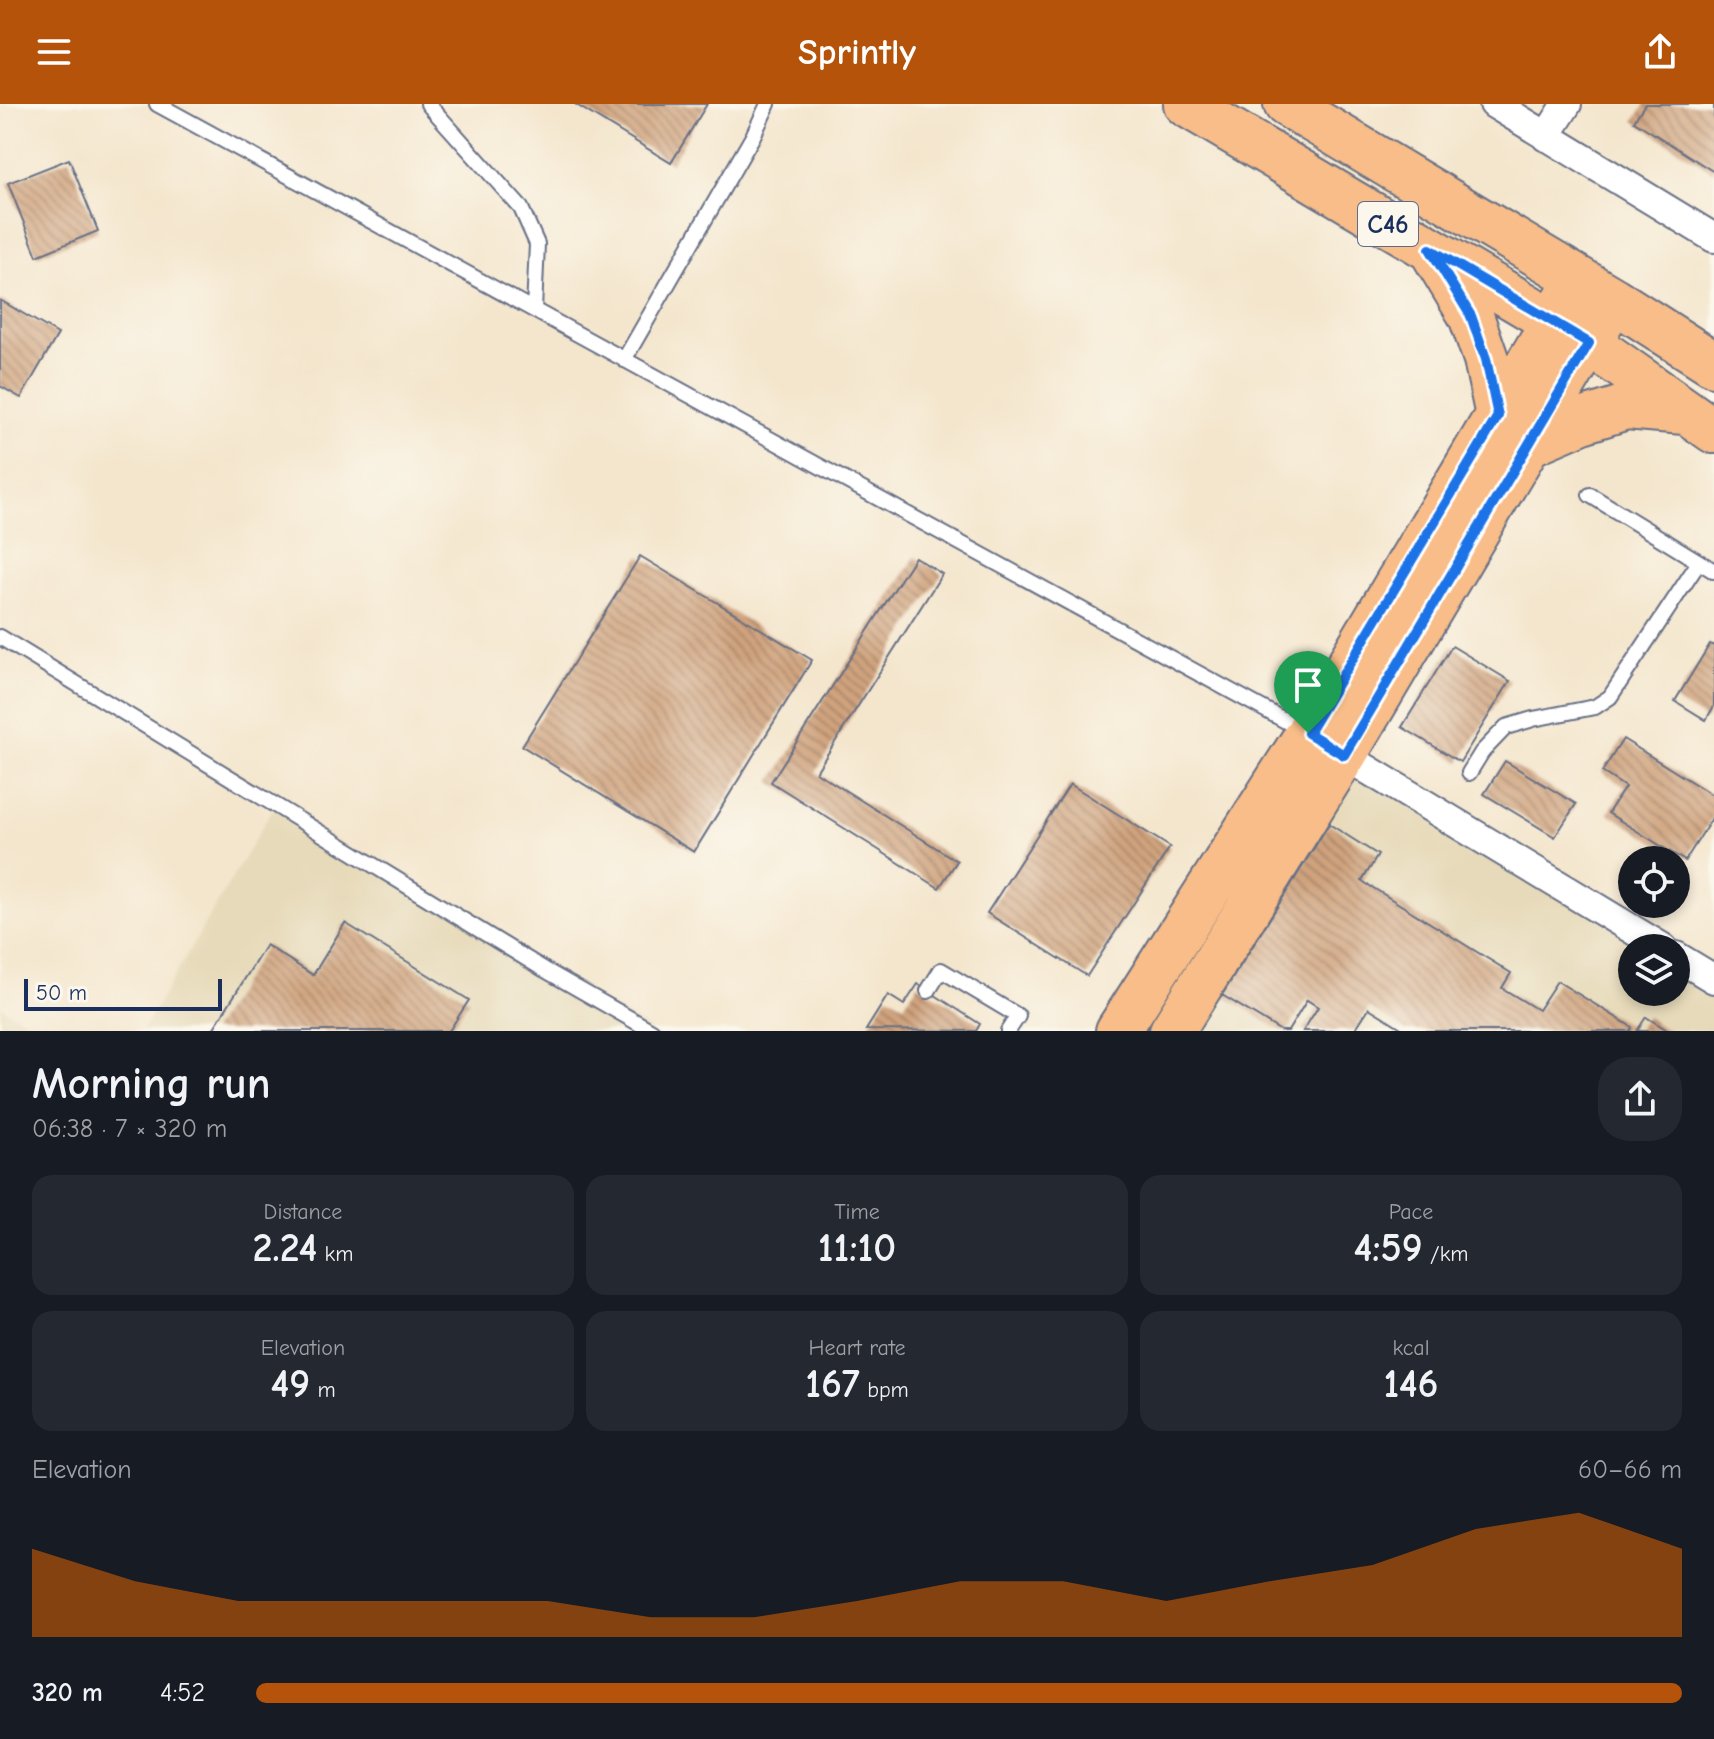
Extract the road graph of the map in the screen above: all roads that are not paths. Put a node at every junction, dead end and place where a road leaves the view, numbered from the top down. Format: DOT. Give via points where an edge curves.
graph roads {
  1 [pos="157,104"];
  2 [pos="428,104"];
  3 [pos="768,104"];
  4 [pos="1186,104"];
  5 [pos="1286,104"];
  6 [pos="1494,104"];
  7 [pos="1567,104"];
  8 [pos="1546,137"];
  9 [pos="1714,238"];
  10 [pos="1430,249"];
  11 [pos="1596,289"];
  12 [pos="534,310"];
  13 [pos="1571,333"];
  14 [pos="624,360"];
  15 [pos="1714,364"];
  16 [pos="1700,422"];
  17 [pos="1513,430"];
  18 [pos="1590,495"];
  19 [pos="1699,562"];
  20 [pos="1714,571"];
  21 [pos="0,637"];
  22 [pos="1326,744"];
  23 [pos="1469,773"];
  24 [pos="1640,934"];
  25 [pos="1690,964"];
  26 [pos="1714,979"];
  27 [pos="928,991"];
  28 [pos="652,1031"];
  29 [pos="1008,1031"];
  30 [pos="1118,1031"];
  31 [pos="1172,1031"];
  1 -- 12 [label="lane"];
  2 -- 12 [label="lane" via="521,208 537,244"];
  3 -- 14 [label="lane"];
  4 -- 10 [label="main road, C46"];
  5 -- 11 [label="main road, C46"];
  6 -- 8 [label="street"];
  7 -- 8 [label="street"];
  8 -- 9 [label="street"];
  10 -- 13 [label="main road, C46"];
  10 -- 17 [label="main road" via="1471,316"];
  11 -- 13 [label="main road"];
  11 -- 15 [label="main road, C46"];
  12 -- 14 [label="lane"];
  13 -- 16 [label="main road, C46"];
  13 -- 17 [label="main road"];
  14 -- 22 [label="lane"];
  16 -- 17 [label="main road" via="1626,407"];
  17 -- 22 [label="main road"];
  18 -- 19 [label="lane"];
  19 -- 20 [label="lane"];
  19 -- 23 [label="lane" via="1610,697 1595,707 1506,727"];
  21 -- 28 [label="lane"];
  22 -- 24 [label="street"];
  22 -- 30 [label="main road"];
  22 -- 31 [label="main road"];
  25 -- 26 [label="street"];
  27 -- 29 [label="lane" via="941,970 1018,1016"];
}
